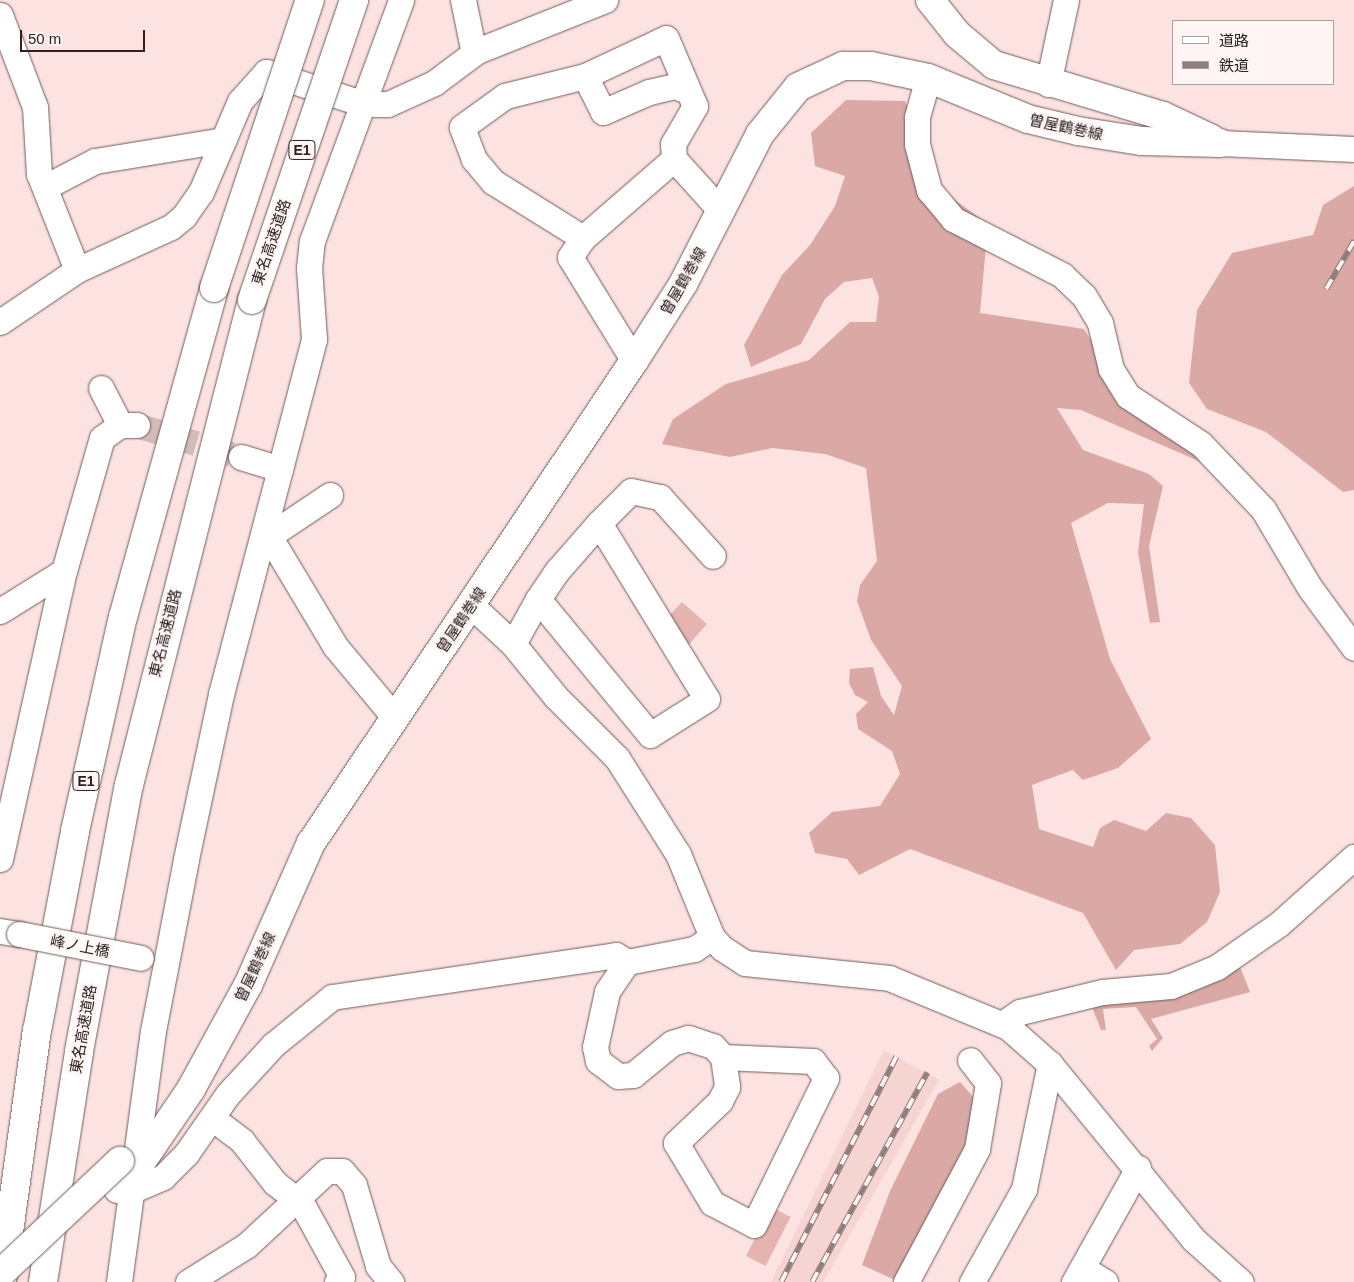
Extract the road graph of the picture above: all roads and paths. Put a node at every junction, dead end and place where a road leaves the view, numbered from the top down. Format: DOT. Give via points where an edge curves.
graph roads {
  1 [pos="310,0"];
  2 [pos="354,0"];
  3 [pos="401,0"];
  4 [pos="463,0"];
  5 [pos="605,0"];
  6 [pos="930,0"];
  7 [pos="1066,0"];
  8 [pos="0,15"];
  9 [pos="474,53"];
  10 [pos="585,76"];
  11 [pos="928,78"];
  12 [pos="1048,84"];
  13 [pos="685,90"];
  14 [pos="364,104"];
  15 [pos="223,140"];
  16 [pos="1220,143"];
  17 [pos="1354,149"];
  18 [pos="674,159"];
  19 [pos="45,188"];
  20 [pos="720,211"];
  21 [pos="583,238"];
  22 [pos="77,270"];
  23 [pos="0,322"];
  24 [pos="634,361"];
  25 [pos="101,388"];
  26 [pos="241,457"];
  27 [pos="280,469"];
  28 [pos="330,496"];
  29 [pos="599,523"];
  30 [pos="266,532"];
  31 [pos="713,556"];
  32 [pos="64,571"];
  33 [pos="538,599"];
  34 [pos="471,605"];
  35 [pos="0,611"];
  36 [pos="514,644"];
  37 [pos="1354,648"];
  38 [pos="395,718"];
  39 [pos="1354,857"];
  40 [pos="0,859"];
  41 [pos="9,932"];
  42 [pos="712,937"];
  43 [pos="165,962"];
  44 [pos="627,962"];
  45 [pos="1002,1024"];
  46 [pos="723,1057"];
  47 [pos="970,1060"];
  48 [pos="1050,1064"];
  49 [pos="212,1118"];
  50 [pos="1138,1168"];
  51 [pos="128,1172"];
  52 [pos="293,1197"];
  53 [pos="0,1274"];
  54 [pos="1078,1275"];
  55 [pos="2,1282"];
  56 [pos="17,1282"];
  57 [pos="43,1282"];
  58 [pos="119,1282"];
  59 [pos="188,1282"];
  60 [pos="337,1282"];
  61 [pos="391,1282"];
  62 [pos="906,1282"];
  63 [pos="972,1282"];
  64 [pos="1105,1282"];
  65 [pos="1241,1282"];
  1 -- 55 [label="main road, E1, bridge" via="214,288 123,616 75,831 37,1031"];
  2 -- 57 [label="main road, 東名高速道路 / E1, bridge" via="252,300 129,785 76,1070"];
  3 -- 14 [label="street"];
  4 -- 9 [label="street"];
  5 -- 9 [label="street"];
  6 -- 12 [label="main road" via="968,44 994,65"];
  7 -- 12 [label="street"];
  8 -- 19 [label="street" via="35,107 39,174"];
  9 -- 14 [label="street" via="406,99"];
  10 -- 13 [label="street" via="604,112 649,92 675,86"];
  10 -- 13 [label="street" via="666,38"];
  10 -- 21 [label="street" via="505,96 462,127 464,141 493,182"];
  11 -- 16 [label="main road, 曽屋鶴巻線" via="1028,119 1078,131 1142,141"];
  11 -- 20 [label="main road, 曽屋鶴巻線" via="871,66 843,66 798,87 760,134"];
  11 -- 37 [label="street" via="917,117 916,144 929,190 953,220 1062,275 1084,296 1100,323 1111,369 1128,396 1201,444 1263,509 1310,588"];
  12 -- 16 [label="main road" via="1162,116"];
  13 -- 18 [label="street" via="692,97 694,114 673,144"];
  14 -- 15 [label="street" via="266,72 240,101"];
  14 -- 27 [label="street" via="312,241 309,268 314,339"];
  15 -- 19 [label="street" via="95,162"];
  15 -- 22 [label="street" via="201,192 184,216 171,227"];
  16 -- 17 [label="street"];
  18 -- 20 [label="street"];
  18 -- 21 [label="street"];
  19 -- 22 [label="street"];
  20 -- 24 [label="main road, 曽屋鶴巻線" via="683,284"];
  21 -- 24 [label="street" via="570,257"];
  22 -- 23 [label="street"];
  24 -- 34 [label="main road, 曽屋鶴巻線"];
  25 -- 32 [label="street" via="128,425 102,438"];
  26 -- 27 [label="street"];
  27 -- 30 [label="street"];
  28 -- 30 [label="street"];
  29 -- 31 [label="street" via="631,491 660,497"];
  29 -- 33 [label="street"];
  29 -- 33 [label="street" via="707,699 650,735"];
  30 -- 38 [label="street" via="335,646"];
  30 -- 43 [label="street" via="221,694"];
  32 -- 35 [label="street"];
  32 -- 40 [label="street"];
  33 -- 36 [label="street"];
  34 -- 36 [label="street"];
  34 -- 38 [label="main road, 曽屋鶴巻線"];
  36 -- 42 [label="street" via="631,778 678,854"];
  38 -- 51 [label="main road, 曽屋鶴巻線" via="311,843 248,985 191,1089"];
  39 -- 45 [label="street" via="1279,924 1217,967 1171,986 1102,992 1020,1012"];
  41 -- 43 [label="street, 峰ノ上橋, bridge"];
  42 -- 44 [label="street" via="694,949"];
  42 -- 45 [label="street" via="745,963 889,978"];
  43 -- 51 [label="street"];
  44 -- 46 [label="street" via="607,992 595,1047 605,1071 632,1075 672,1043 688,1038 713,1046"];
  44 -- 49 [label="street" via="616,955 332,997 274,1045"];
  45 -- 48 [label="street"];
  46 -- 46 [label="street" via="727,1087 720,1100 676,1143 712,1203 754,1225 826,1078 813,1061"];
  47 -- 62 [label="street" via="988,1082 977,1149"];
  48 -- 50 [label="street"];
  48 -- 63 [label="street" via="1024,1189"];
  49 -- 51 [label="street" via="163,1176"];
  49 -- 52 [label="street" via="242,1141 275,1183"];
  50 -- 54 [label="street"];
  50 -- 65 [label="street" via="1193,1239"];
  51 -- 53 [label="main road, 曽屋鶴巻線, bridge"];
  51 -- 56 [label="main road, 曽屋鶴巻線"];
  51 -- 58 [label="street"];
  52 -- 59 [label="street" via="247,1245"];
  52 -- 60 [label="street" via="302,1204 342,1277"];
  52 -- 61 [label="street" via="327,1171 342,1171 357,1193 378,1266"];
  54 -- 64 [label="street"];
}
